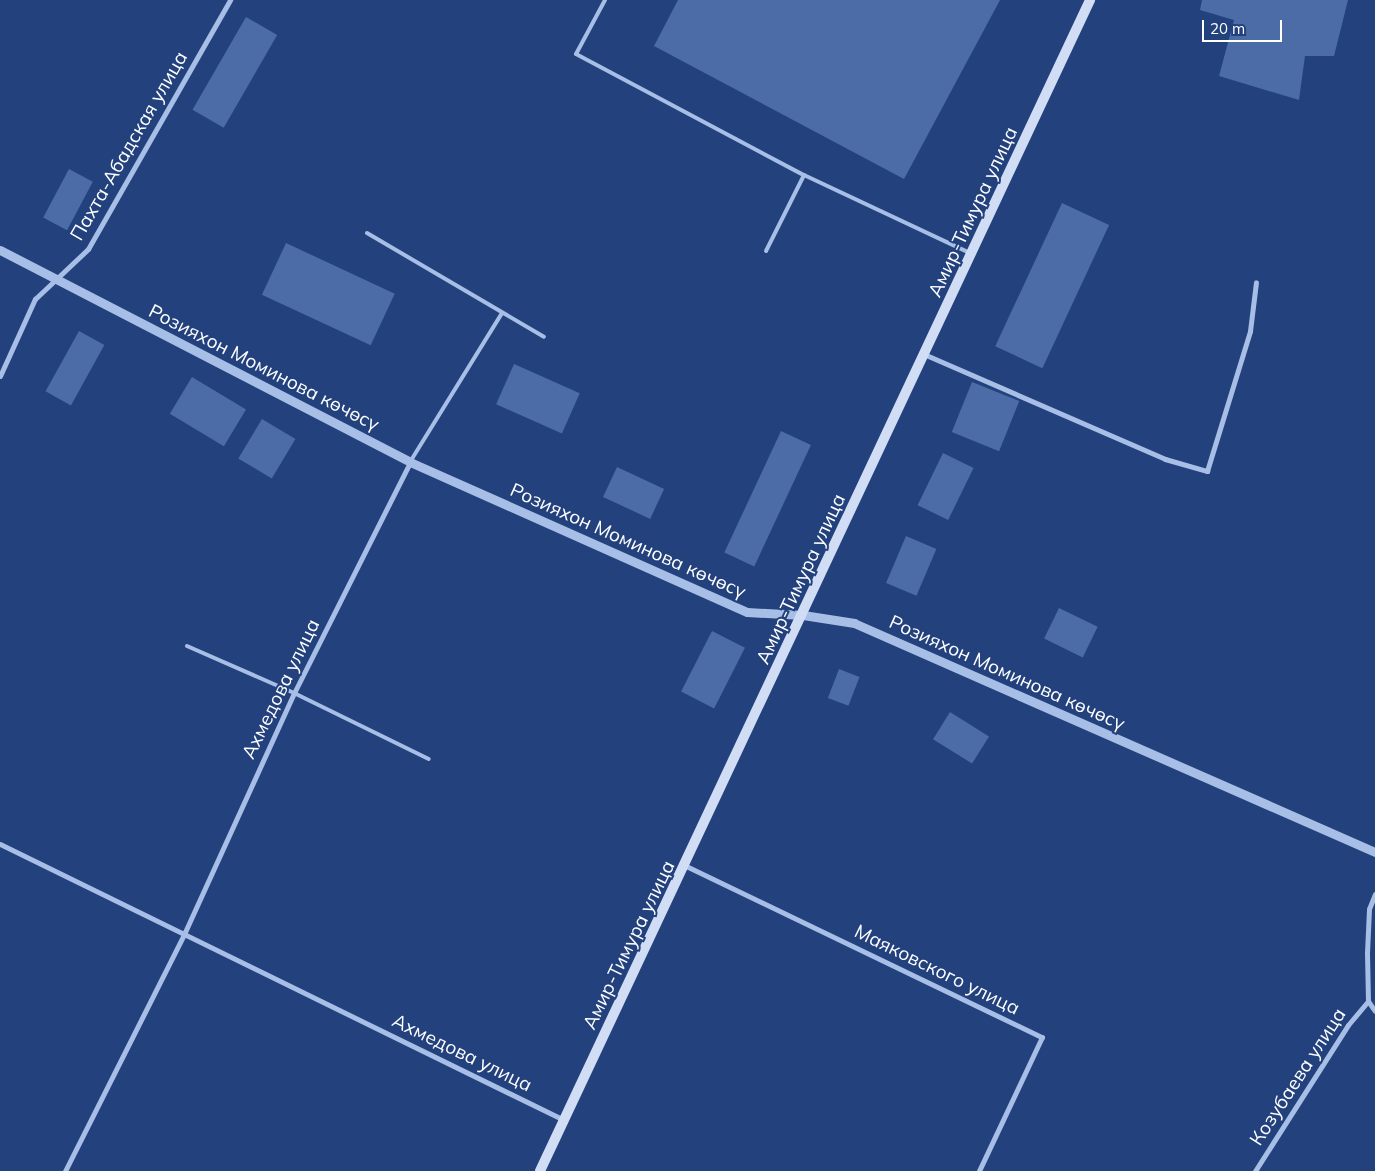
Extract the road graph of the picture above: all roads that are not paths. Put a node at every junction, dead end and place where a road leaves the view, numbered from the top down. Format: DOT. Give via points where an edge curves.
graph roads {
  1 [pos="230,0"];
  2 [pos="605,0"];
  3 [pos="1090,0"];
  4 [pos="804,175"];
  5 [pos="367,233"];
  6 [pos="0,250"];
  7 [pos="766,251"];
  8 [pos="973,254"];
  9 [pos="57,279"];
  10 [pos="1256,282"];
  11 [pos="502,313"];
  12 [pos="544,337"];
  13 [pos="926,355"];
  14 [pos="0,376"];
  15 [pos="410,462"];
  16 [pos="803,615"];
  17 [pos="187,646"];
  18 [pos="294,692"];
  19 [pos="429,759"];
  20 [pos="0,844"];
  21 [pos="1375,852"];
  22 [pos="686,866"];
  23 [pos="1375,894"];
  24 [pos="185,932"];
  25 [pos="1368,1001"];
  26 [pos="1375,1011"];
  27 [pos="564,1120"];
  28 [pos="65,1171"];
  29 [pos="540,1171"];
  30 [pos="979,1171"];
  31 [pos="1255,1171"];
  1 -- 9 [label="street, Пахта-Абадская улица" via="88,249"];
  2 -- 4 [label="lane" via="576,54"];
  3 -- 8 [label="main road, Амир-Тимура улица"];
  4 -- 7 [label="lane"];
  4 -- 8 [label="lane"];
  5 -- 11 [label="lane"];
  6 -- 9 [label="street, Розияхон Моминова көчөсү"];
  8 -- 13 [label="main road, Амир-Тимура улица"];
  9 -- 14 [label="street, Пахта-Абадская улица" via="35,299"];
  9 -- 15 [label="street, Розияхон Моминова көчөсү"];
  10 -- 13 [label="street" via="1250,331 1207,471 1165,459"];
  11 -- 12 [label="lane"];
  11 -- 15 [label="lane"];
  13 -- 16 [label="main road, Амир-Тимура улица"];
  15 -- 16 [label="street, Розияхон Моминова көчөсү" via="747,612"];
  15 -- 18 [label="street, Ахмедова улица"];
  16 -- 21 [label="street, Розияхон Моминова көчөсү" via="854,623"];
  16 -- 22 [label="main road, Амир-Тимура улица"];
  17 -- 18 [label="lane"];
  18 -- 19 [label="lane"];
  18 -- 24 [label="street, Ахмедова улица"];
  20 -- 24 [label="street, Ахмедова улица"];
  22 -- 27 [label="main road, Амир-Тимура улица"];
  22 -- 30 [label="street, Маяковского улица" via="1042,1037"];
  23 -- 25 [label="street" via="1369,909"];
  24 -- 27 [label="street, Ахмедова улица"];
  24 -- 28 [label="street, Ахмедова улица"];
  25 -- 26 [label="street"];
  25 -- 31 [label="street, Козубаева улица" via="1348,1025"];
  27 -- 29 [label="main road, Амир-Тимура улица"];
}
